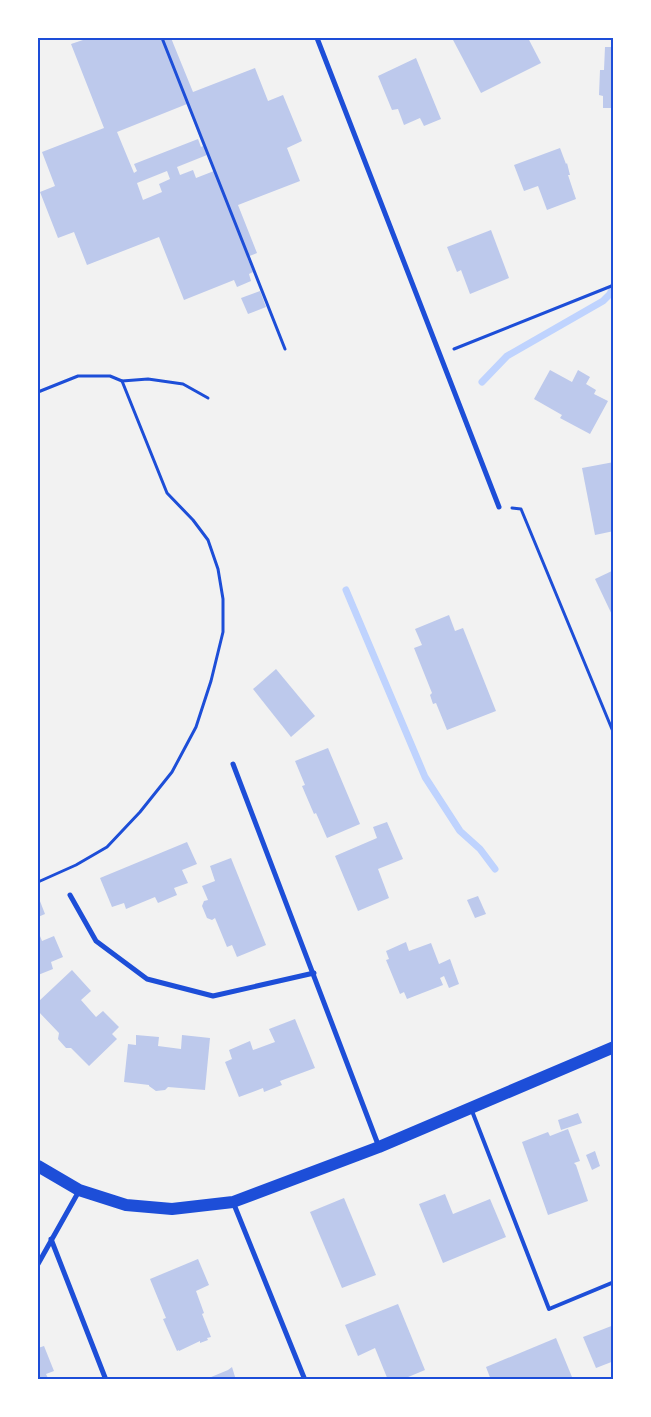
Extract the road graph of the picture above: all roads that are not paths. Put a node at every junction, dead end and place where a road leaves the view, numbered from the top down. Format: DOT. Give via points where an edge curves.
graph roads {
  1 [pos="317,38"];
  2 [pos="499,507"];
  3 [pos="234,764"];
  4 [pos="70,895"];
  5 [pos="314,973"];
  6 [pos="614,1047"];
  7 [pos="471,1108"];
  8 [pos="379,1147"];
  9 [pos="38,1166"];
  10 [pos="79,1190"];
  11 [pos="233,1202"];
  12 [pos="51,1240"];
  13 [pos="38,1264"];
  14 [pos="614,1282"];
  15 [pos="106,1380"];
  16 [pos="306,1380"];
  1 -- 2 [label="street"];
  3 -- 5 [label="street"];
  4 -- 5 [label="street" via="96,941 147,979 213,996"];
  5 -- 8 [label="street"];
  6 -- 7 [label="main road"];
  7 -- 8 [label="main road"];
  7 -- 14 [label="lane" via="549,1309"];
  8 -- 11 [label="main road"];
  9 -- 10 [label="main road"];
  10 -- 11 [label="main road" via="134,1206 172,1209"];
  10 -- 12 [label="street"];
  11 -- 16 [label="street"];
  12 -- 13 [label="street"];
  12 -- 15 [label="street"];
}
